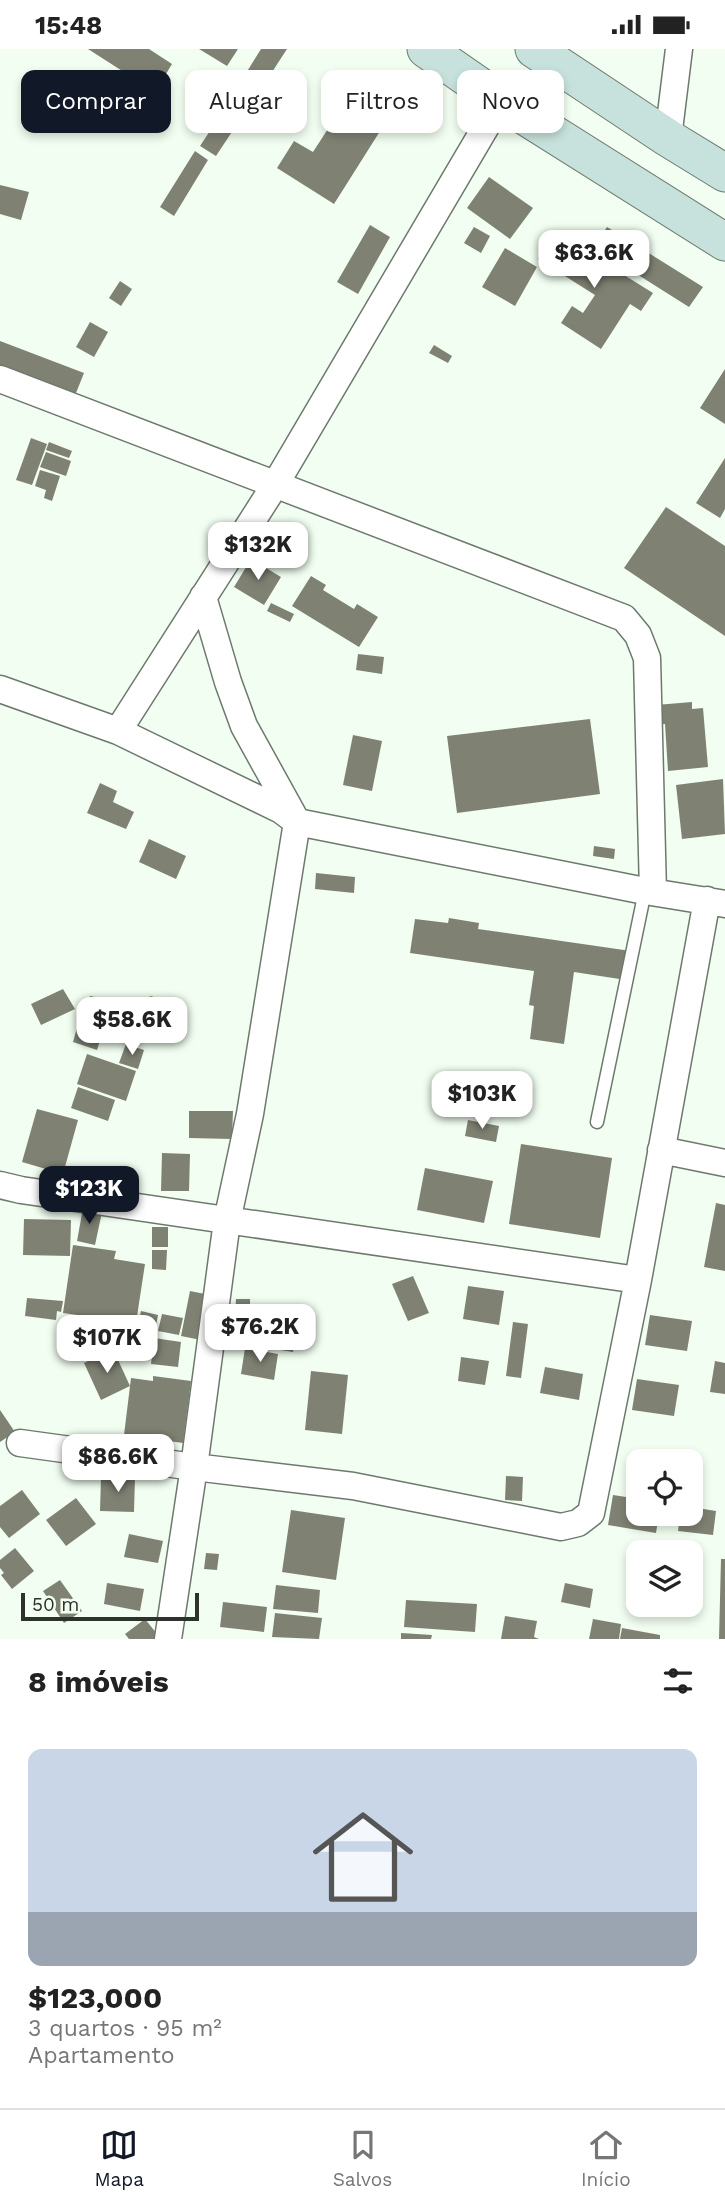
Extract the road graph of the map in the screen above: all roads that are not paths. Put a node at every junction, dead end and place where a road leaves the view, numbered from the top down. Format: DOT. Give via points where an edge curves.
graph roads {
  1 [pos="426,49"];
  2 [pos="534,49"];
  3 [pos="678,49"];
  4 [pos="457,70"];
  5 [pos="482,133"];
  6 [pos="552,133"];
  7 [pos="668,138"];
  8 [pos="725,173"];
  9 [pos="725,242"];
  10 [pos="0,379"];
  11 [pos="275,485"];
  12 [pos="203,597"];
  13 [pos="0,689"];
  14 [pos="118,731"];
  15 [pos="297,822"];
  16 [pos="649,891"];
  17 [pos="716,902"];
  18 [pos="597,1122"];
  19 [pos="661,1150"];
  20 [pos="725,1163"];
  21 [pos="0,1185"];
  22 [pos="227,1221"];
  23 [pos="638,1280"];
  24 [pos="20,1443"];
  25 [pos="194,1467"];
  26 [pos="169,1639"];
  1 -- 4 [label="street"];
  2 -- 7 [label="street"];
  3 -- 7 [label="street"];
  5 -- 11 [label="street"];
  6 -- 9 [label="street"];
  7 -- 8 [label="street"];
  10 -- 11 [label="street"];
  11 -- 12 [label="street"];
  11 -- 16 [label="street" via="624,618 638,635 647,658"];
  12 -- 14 [label="street"];
  12 -- 15 [label="street" via="244,726"];
  13 -- 14 [label="street"];
  14 -- 15 [label="street"];
  15 -- 16 [label="street"];
  15 -- 22 [label="street" via="250,1114"];
  16 -- 17 [label="street"];
  16 -- 18 [label="lane"];
  17 -- 19 [label="street"];
  19 -- 20 [label="street"];
  19 -- 23 [label="street"];
  21 -- 22 [label="street"];
  22 -- 23 [label="street"];
  22 -- 25 [label="street"];
  23 -- 25 [label="street" via="591,1513 578,1524 561,1527 353,1486"];
  24 -- 25 [label="street"];
  25 -- 26 [label="street"];
}
